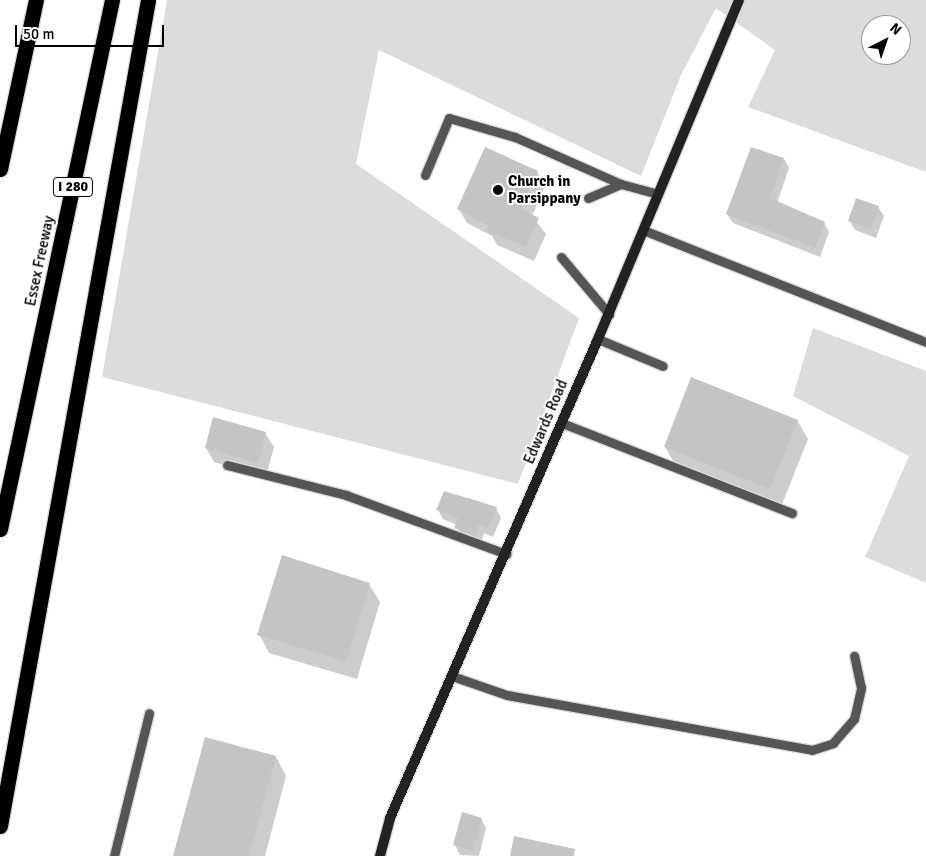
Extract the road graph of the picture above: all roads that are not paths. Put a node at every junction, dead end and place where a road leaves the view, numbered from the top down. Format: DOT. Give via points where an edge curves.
graph roads {
  1 [pos="36,0"];
  2 [pos="112,0"];
  3 [pos="148,0"];
  4 [pos="739,0"];
  5 [pos="0,169"];
  6 [pos="425,175"];
  7 [pos="621,184"];
  8 [pos="658,194"];
  9 [pos="588,198"];
  10 [pos="643,230"];
  11 [pos="561,257"];
  12 [pos="609,314"];
  13 [pos="598,339"];
  14 [pos="926,342"];
  15 [pos="663,366"];
  16 [pos="562,423"];
  17 [pos="227,464"];
  18 [pos="792,514"];
  19 [pos="0,529"];
  20 [pos="506,554"];
  21 [pos="854,656"];
  22 [pos="452,676"];
  23 [pos="148,713"];
  24 [pos="0,826"];
  25 [pos="114,856"];
  26 [pos="380,856"];
  1 -- 5 [label="highway"];
  2 -- 19 [label="highway, Essex Freeway / I 280"];
  3 -- 24 [label="highway"];
  4 -- 8 [label="street, Edwards Road"];
  6 -- 7 [label="lane" via="449,118 515,137"];
  7 -- 8 [label="lane"];
  7 -- 9 [label="lane"];
  8 -- 10 [label="street, Edwards Road"];
  10 -- 12 [label="street, Edwards Road"];
  10 -- 14 [label="lane"];
  11 -- 12 [label="lane"];
  12 -- 13 [label="street, Edwards Road"];
  13 -- 15 [label="lane"];
  13 -- 16 [label="street, Edwards Road"];
  16 -- 18 [label="lane"];
  16 -- 20 [label="street, Edwards Road"];
  17 -- 20 [label="lane" via="346,495"];
  20 -- 22 [label="street, Edwards Road"];
  21 -- 22 [label="lane" via="860,688 854,719 834,743 812,750 507,695"];
  22 -- 26 [label="street, Edwards Road" via="390,818"];
  23 -- 25 [label="lane"];
}
